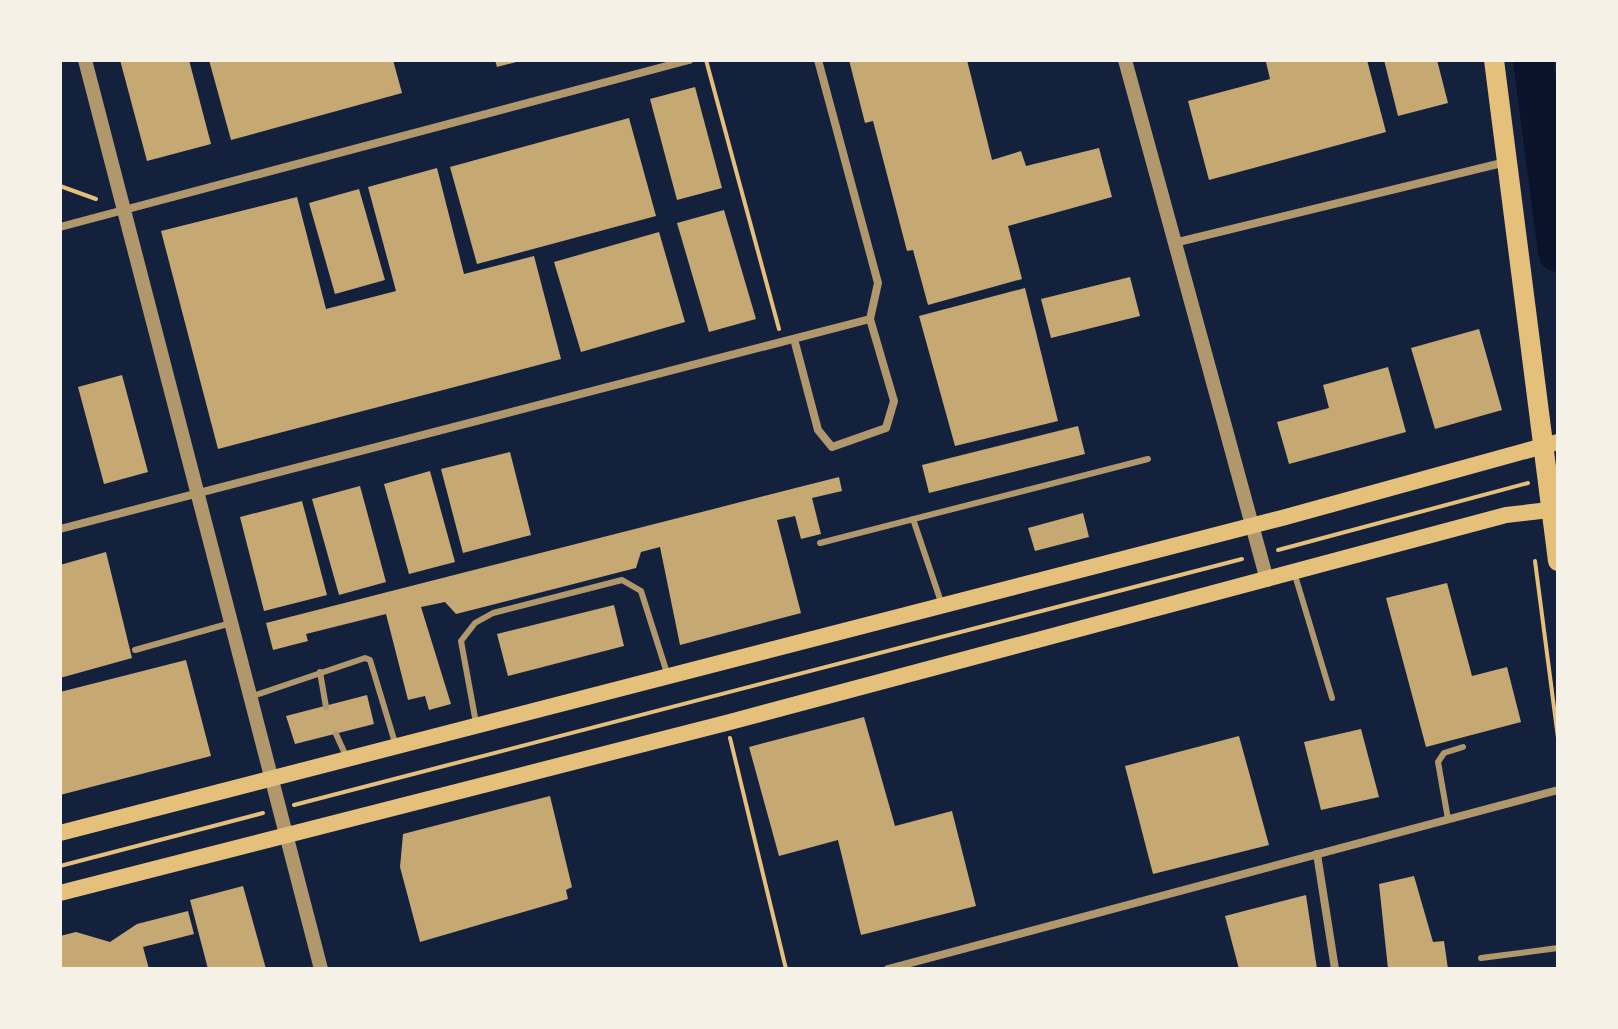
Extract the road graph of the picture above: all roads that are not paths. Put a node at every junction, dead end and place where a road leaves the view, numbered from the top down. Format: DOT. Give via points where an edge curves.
graph roads {
  1 [pos="85,60"];
  2 [pos="689,60"];
  3 [pos="818,60"];
  4 [pos="1125,60"];
  5 [pos="1494,60"];
  6 [pos="1506,161"];
  7 [pos="125,210"];
  8 [pos="60,227"];
  9 [pos="1174,243"];
  10 [pos="870,319"];
  11 [pos="794,339"];
  12 [pos="1551,444"];
  13 [pos="1148,459"];
  14 [pos="199,493"];
  15 [pos="1555,509"];
  16 [pos="913,519"];
  17 [pos="1252,525"];
  18 [pos="60,529"];
  19 [pos="820,543"];
  20 [pos="1558,561"];
  21 [pos="1294,572"];
  22 [pos="1267,580"];
  23 [pos="942,605"];
  24 [pos="232,622"];
  25 [pos="135,650"];
  26 [pos="320,672"];
  27 [pos="668,676"];
  28 [pos="250,697"];
  29 [pos="1332,698"];
  30 [pos="326,707"];
  31 [pos="477,726"];
  32 [pos="336,734"];
  33 [pos="396,747"];
  34 [pos="1463,747"];
  35 [pos="347,759"];
  36 [pos="271,779"];
  37 [pos="1558,790"];
  38 [pos="1448,819"];
  39 [pos="60,833"];
  40 [pos="286,835"];
  41 [pos="1317,854"];
  42 [pos="60,893"];
  43 [pos="1558,948"];
  44 [pos="1481,958"];
  45 [pos="321,969"];
  46 [pos="888,969"];
  47 [pos="1335,969"];
  1 -- 7 [label="street"];
  2 -- 7 [label="street"];
  3 -- 10 [label="street" via="878,283"];
  4 -- 9 [label="street"];
  5 -- 6 [label="main road"];
  6 -- 9 [label="street"];
  6 -- 12 [label="main road"];
  7 -- 8 [label="street"];
  7 -- 14 [label="street"];
  9 -- 17 [label="street"];
  10 -- 11 [label="street"];
  10 -- 11 [label="street" via="894,401 886,428 832,447 818,430"];
  11 -- 14 [label="street"];
  12 -- 15 [label="main road" via="1548,479"];
  12 -- 17 [label="main road"];
  13 -- 16 [label="lane"];
  14 -- 18 [label="street"];
  14 -- 24 [label="street"];
  15 -- 20 [label="main road"];
  15 -- 21 [label="main road" via="1506,515"];
  16 -- 19 [label="lane"];
  16 -- 23 [label="lane"];
  17 -- 22 [label="street"];
  17 -- 23 [label="main road"];
  21 -- 22 [label="main road"];
  21 -- 29 [label="lane"];
  22 -- 40 [label="main road"];
  23 -- 27 [label="main road"];
  24 -- 25 [label="lane"];
  24 -- 28 [label="street"];
  26 -- 28 [label="lane"];
  26 -- 30 [label="lane"];
  26 -- 33 [label="lane" via="370,660"];
  27 -- 31 [label="main road"];
  27 -- 31 [label="lane" via="641,591 622,580 493,613 475,623 461,641"];
  28 -- 36 [label="street"];
  31 -- 33 [label="main road"];
  32 -- 35 [label="lane"];
  33 -- 35 [label="main road"];
  34 -- 38 [label="lane" via="1444,753 1438,762"];
  35 -- 36 [label="main road"];
  36 -- 39 [label="main road"];
  36 -- 40 [label="street"];
  37 -- 38 [label="street"];
  38 -- 41 [label="street"];
  40 -- 42 [label="main road"];
  40 -- 45 [label="street"];
  41 -- 46 [label="street"];
  41 -- 47 [label="street"];
  43 -- 44 [label="lane"];
}
